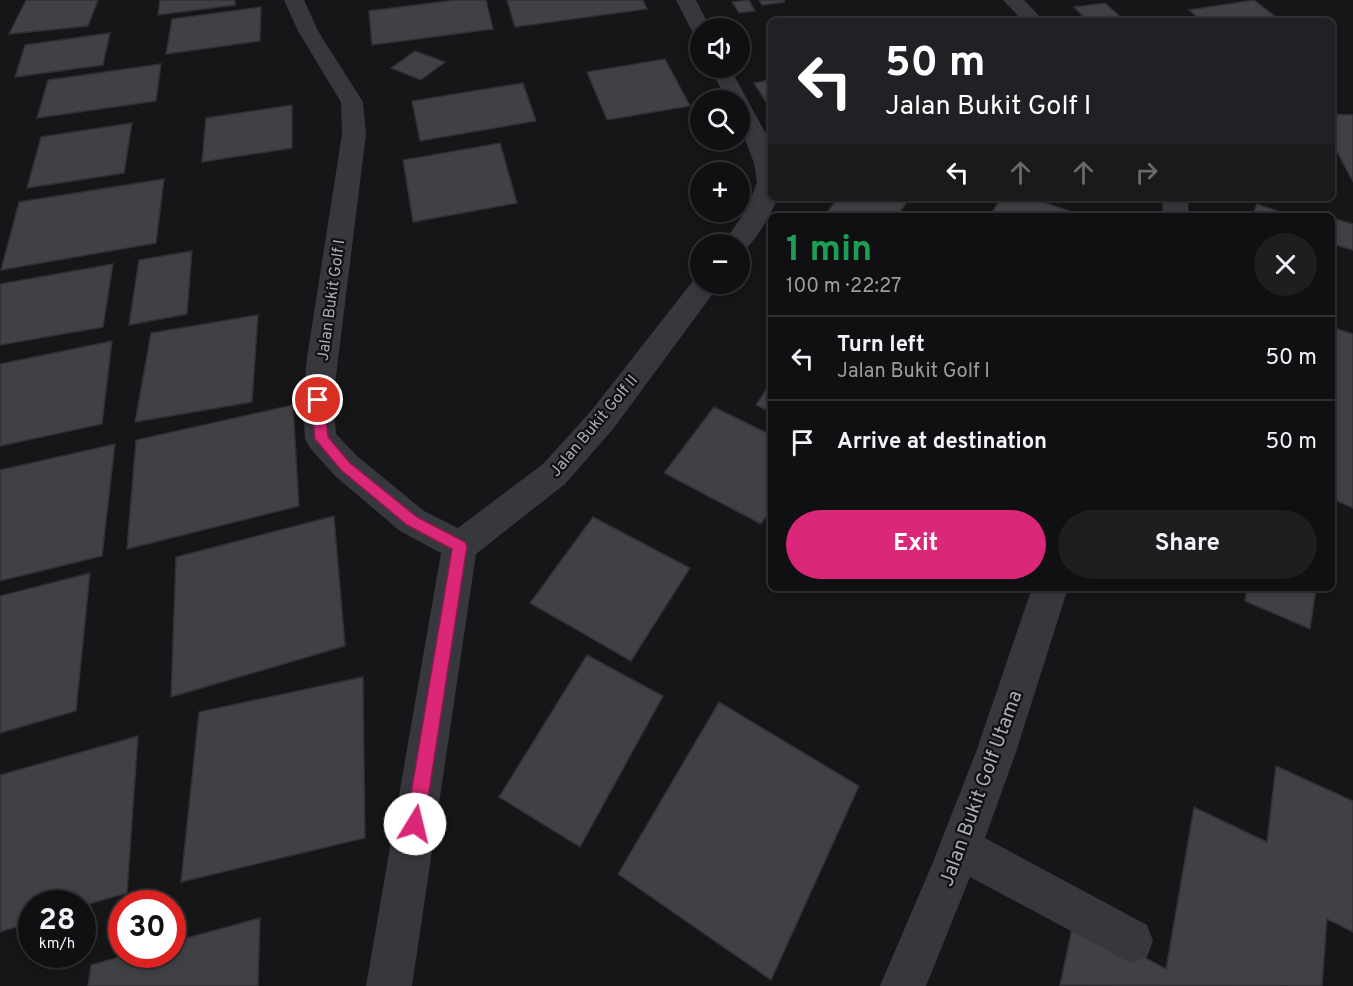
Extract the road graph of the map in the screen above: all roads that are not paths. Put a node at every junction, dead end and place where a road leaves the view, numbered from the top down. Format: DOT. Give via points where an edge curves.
graph roads {
  1 [pos="294,0"];
  2 [pos="686,0"];
  3 [pos="1013,0"];
  4 [pos="695,18"];
  5 [pos="1031,18"];
  6 [pos="750,127"];
  7 [pos="768,174"];
  8 [pos="768,185"];
  9 [pos="743,234"];
  10 [pos="698,294"];
  11 [pos="460,546"];
  12 [pos="1049,591"];
  13 [pos="960,848"];
  14 [pos="1131,941"];
  15 [pos="389,986"];
  16 [pos="903,986"];
  1 -- 11 [label="street, Jalan Bukit Golf I" via="308,31 352,102 354,134 322,358 318,400 321,439 346,466 412,521"];
  2 -- 4 [label="street"];
  3 -- 5 [label="street"];
  6 -- 7 [label="street"];
  8 -- 9 [label="street"];
  10 -- 11 [label="street, Jalan Bukit Golf II" via="602,420 554,474"];
  11 -- 15 [label="street"];
  12 -- 13 [label="street, Jalan Bukit Golf Utama"];
  13 -- 14 [label="street"];
  13 -- 16 [label="street, Jalan Bukit Golf Utama"];
}
